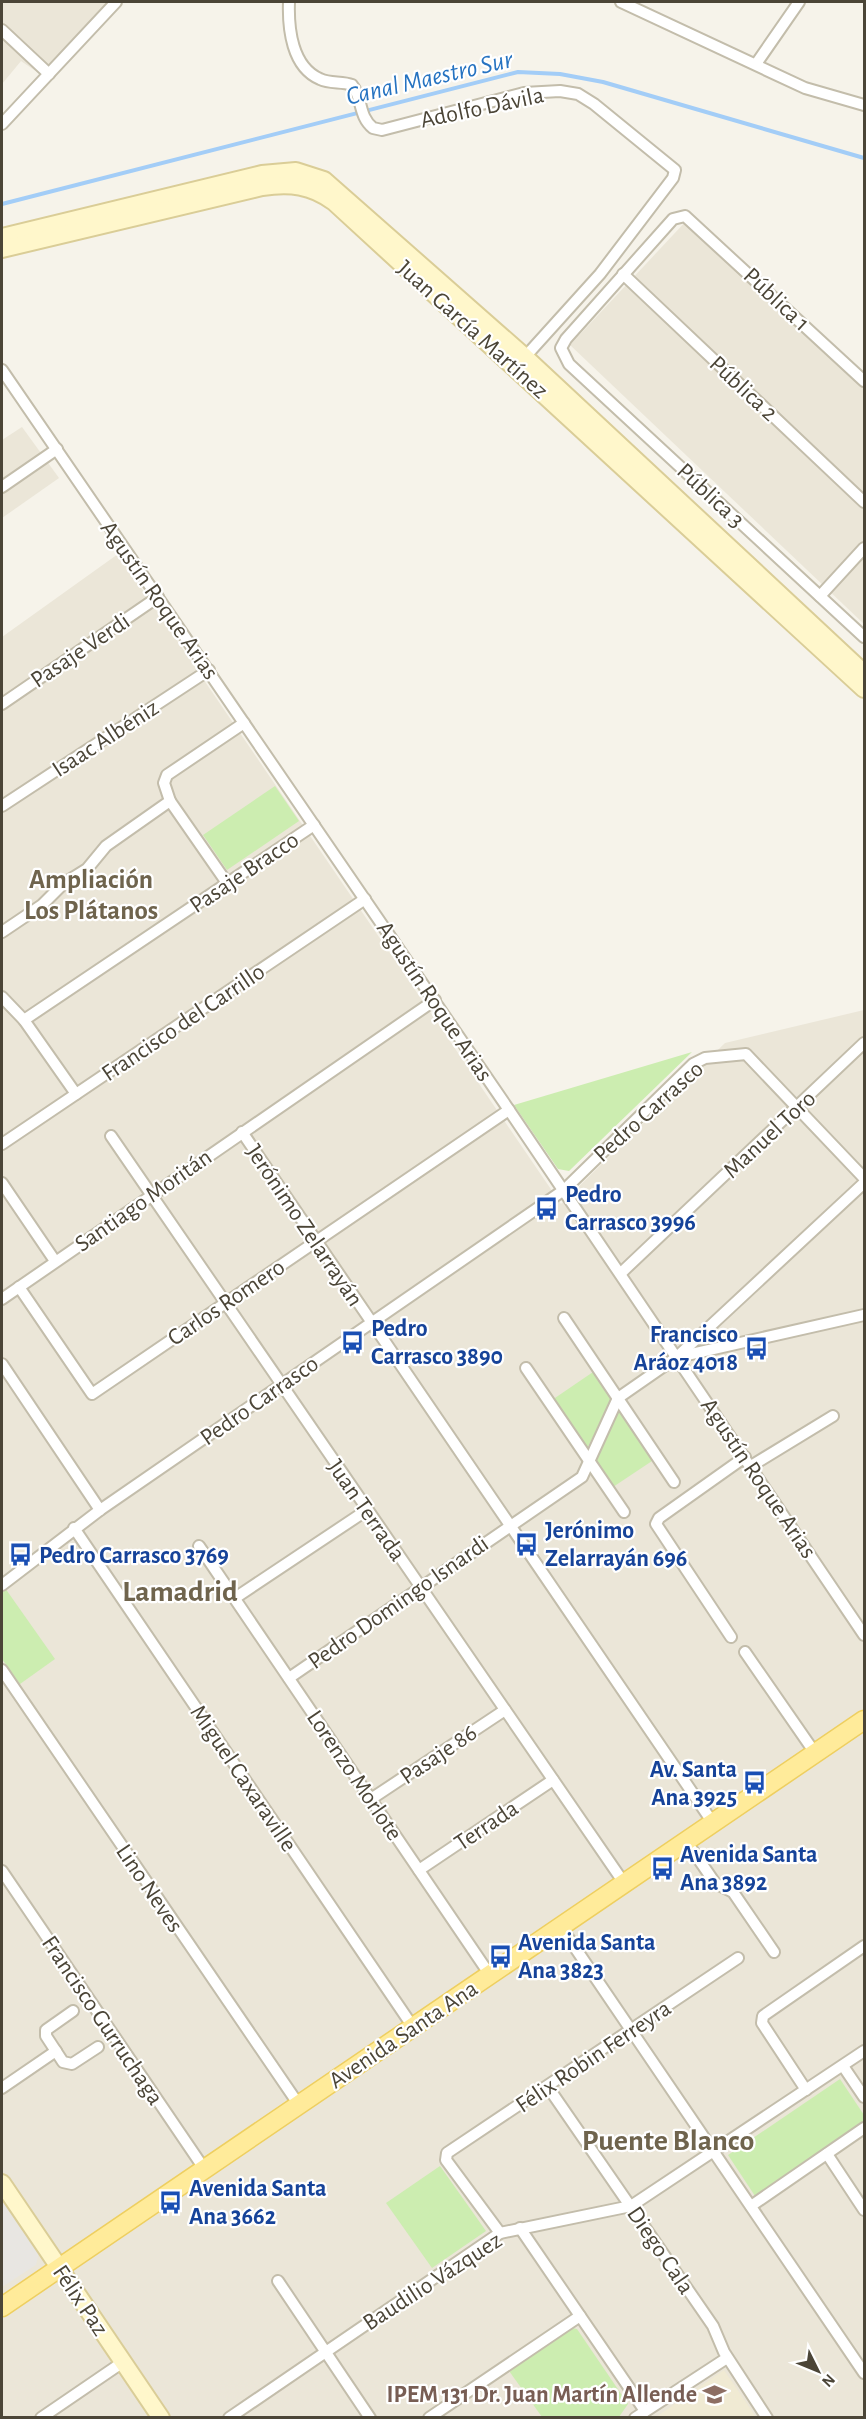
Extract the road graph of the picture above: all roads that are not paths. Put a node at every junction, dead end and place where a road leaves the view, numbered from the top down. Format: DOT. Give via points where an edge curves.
graph roads {
  1 [pos="116,2"];
  2 [pos="290,2"];
  3 [pos="621,2"];
  4 [pos="799,2"];
  5 [pos="2,30"];
  6 [pos="756,64"];
  7 [pos="49,74"];
  8 [pos="864,105"];
  9 [pos="2,124"];
  10 [pos="2,237"];
  11 [pos="2,249"];
  12 [pos="623,274"];
  13 [pos="525,357"];
  14 [pos="2,369"];
  15 [pos="864,381"];
  16 [pos="57,449"];
  17 [pos="2,487"];
  18 [pos="864,502"];
  19 [pos="864,548"];
  20 [pos="820,596"];
  21 [pos="158,597"];
  22 [pos="864,637"];
  23 [pos="208,670"];
  24 [pos="864,673"];
  25 [pos="864,689"];
  26 [pos="2,704"];
  27 [pos="244,723"];
  28 [pos="170,801"];
  29 [pos="2,806"];
  30 [pos="314,825"];
  31 [pos="227,884"];
  32 [pos="365,899"];
  33 [pos="2,932"];
  34 [pos="2,997"];
  35 [pos="435,1000"];
  36 [pos="24,1020"];
  37 [pos="864,1043"];
  38 [pos="76,1094"];
  39 [pos="797,1107"];
  40 [pos="510,1110"];
  41 [pos="242,1132"];
  42 [pos="111,1136"];
  43 [pos="2,1144"];
  44 [pos="864,1179"];
  45 [pos="2,1183"];
  46 [pos="864,1183"];
  47 [pos="564,1190"];
  48 [pos="150,1194"];
  49 [pos="316,1240"];
  50 [pos="55,1261"];
  51 [pos="621,1274"];
  52 [pos="19,1287"];
  53 [pos="2,1299"];
  54 [pos="224,1302"];
  55 [pos="864,1315"];
  56 [pos="564,1318"];
  57 [pos="372,1322"];
  58 [pos="677,1357"];
  59 [pos="2,1364"];
  60 [pos="526,1368"];
  61 [pos="281,1385"];
  62 [pos="618,1398"];
  63 [pos="833,1416"];
  64 [pos="590,1461"];
  65 [pos="748,1462"];
  66 [pos="674,1482"];
  67 [pos="100,1510"];
  68 [pos="367,1510"];
  69 [pos="624,1512"];
  70 [pos="510,1524"];
  71 [pos="74,1528"];
  72 [pos="199,1546"];
  73 [pos="2,1585"];
  74 [pos="420,1587"];
  75 [pos="235,1598"];
  76 [pos="864,1635"];
  77 [pos="731,1637"];
  78 [pos="745,1653"];
  79 [pos="2,1670"];
  80 [pos="289,1678"];
  81 [pos="505,1710"];
  82 [pos="864,1720"];
  83 [pos="815,1753"];
  84 [pos="554,1780"];
  85 [pos="370,1799"];
  86 [pos="713,1823"];
  87 [pos="686,1841"];
  88 [pos="418,1870"];
  89 [pos="2,1871"];
  90 [pos="624,1883"];
  91 [pos="561,1926"];
  92 [pos="864,1946"];
  93 [pos="774,1952"];
  94 [pos="738,1958"];
  95 [pos="490,1975"];
  96 [pos="73,2011"];
  97 [pos="413,2027"];
  98 [pos="630,2031"];
  99 [pos="99,2047"];
  100 [pos="56,2051"];
  101 [pos="864,2051"];
  102 [pos="843,2066"];
  103 [pos="548,2087"];
  104 [pos="2,2088"];
  105 [pos="806,2090"];
  106 [pos="864,2097"];
  107 [pos="299,2105"];
  108 [pos="864,2128"];
  109 [pos="715,2152"];
  110 [pos="827,2154"];
  111 [pos="205,2169"];
  112 [pos="2,2183"];
  113 [pos="631,2206"];
  114 [pos="751,2206"];
  115 [pos="864,2210"];
  116 [pos="520,2228"];
  117 [pos="500,2233"];
  118 [pos="60,2268"];
  119 [pos="278,2281"];
  120 [pos="2,2307"];
  121 [pos="580,2316"];
  122 [pos="325,2351"];
  123 [pos="727,2358"];
  124 [pos="123,2362"];
  125 [pos="864,2373"];
  126 [pos="645,2411"];
  127 [pos="40,2418"];
  128 [pos="161,2418"];
  129 [pos="229,2418"];
  130 [pos="370,2418"];
  131 [pos="429,2418"];
  132 [pos="635,2418"];
  133 [pos="767,2418"];
  1 -- 7 [label="street"];
  2 -- 13 [label="street, Adolfo Dávila" via="296,56 322,81 352,85 363,117 373,128 382,130 524,93 560,91 578,94 594,104 675,170 674,178 600,274"];
  3 -- 6 [label="street"];
  4 -- 6 [label="street"];
  5 -- 7 [label="street"];
  6 -- 8 [label="street" via="819,94"];
  7 -- 9 [label="street"];
  10 -- 13 [label="main road, Juan García Martínez" via="262,174 306,172 340,191"];
  11 -- 25 [label="main road, Juan García Martínez" via="262,187 294,184 316,191 334,202"];
  12 -- 15 [label="street, Pública 1" via="673,219 680,215 690,218"];
  12 -- 18 [label="street, Pública 2"];
  12 -- 20 [label="street, Pública 3" via="566,339 561,352 569,364"];
  13 -- 24 [label="main road, Juan García Martínez"];
  14 -- 16 [label="street, Agustín Roque Arias"];
  16 -- 17 [label="street"];
  16 -- 21 [label="street, Agustín Roque Arias"];
  19 -- 20 [label="street"];
  20 -- 22 [label="street, Pública 3"];
  21 -- 23 [label="street, Agustín Roque Arias"];
  21 -- 26 [label="street, Pasaje Verdi"];
  23 -- 27 [label="street, Agustín Roque Arias"];
  23 -- 29 [label="street, Isaac Albéniz"];
  27 -- 28 [label="street" via="167,775 164,783"];
  27 -- 30 [label="street, Agustín Roque Arias"];
  28 -- 31 [label="street"];
  28 -- 33 [label="street" via="105,846 87,870"];
  30 -- 31 [label="street, Pasaje Bracco"];
  30 -- 32 [label="street, Agustín Roque Arias"];
  31 -- 36 [label="street, Pasaje Bracco"];
  32 -- 35 [label="street, Agustín Roque Arias"];
  32 -- 38 [label="street, Francisco del Carrillo"];
  34 -- 36 [label="street"];
  35 -- 40 [label="street, Agustín Roque Arias"];
  35 -- 41 [label="street, Santiago Moritán"];
  36 -- 38 [label="street"];
  37 -- 39 [label="street, Manuel Toro"];
  38 -- 43 [label="street, Francisco del Carrillo"];
  39 -- 44 [label="street"];
  39 -- 47 [label="street, Pedro Carrasco" via="746,1054 705,1058 693,1064"];
  39 -- 51 [label="street, Manuel Toro"];
  40 -- 47 [label="street, Agustín Roque Arias"];
  40 -- 49 [label="street, Carlos Romero"];
  41 -- 48 [label="street, Santiago Moritán"];
  41 -- 49 [label="street, Jerónimo Zelarrayán"];
  42 -- 48 [label="street, Juan Terrada"];
  45 -- 50 [label="street"];
  46 -- 58 [label="street"];
  47 -- 51 [label="street, Agustín Roque Arias"];
  47 -- 57 [label="street, Pedro Carrasco"];
  48 -- 50 [label="street, Santiago Moritán"];
  48 -- 54 [label="street, Juan Terrada"];
  49 -- 54 [label="street, Carlos Romero"];
  49 -- 57 [label="street, Jerónimo Zelarrayán"];
  50 -- 52 [label="street, Santiago Moritán"];
  51 -- 58 [label="street, Agustín Roque Arias"];
  52 -- 53 [label="street, Santiago Moritán"];
  52 -- 54 [label="street, Carlos Romero" via="92,1394"];
  54 -- 61 [label="street, Juan Terrada"];
  55 -- 58 [label="street"];
  56 -- 62 [label="street"];
  57 -- 61 [label="street, Pedro Carrasco"];
  57 -- 70 [label="street, Jerónimo Zelarrayán"];
  58 -- 62 [label="street"];
  58 -- 65 [label="street, Agustín Roque Arias"];
  59 -- 67 [label="street"];
  60 -- 64 [label="street"];
  61 -- 67 [label="street, Pedro Carrasco"];
  61 -- 68 [label="street, Juan Terrada"];
  62 -- 64 [label="street, Pedro Domingo Isnardi"];
  62 -- 66 [label="street"];
  63 -- 65 [label="street"];
  64 -- 69 [label="street"];
  64 -- 70 [label="street, Pedro Domingo Isnardi" via="582,1476"];
  65 -- 76 [label="street, Agustín Roque Arias"];
  65 -- 77 [label="street" via="656,1524"];
  67 -- 71 [label="street, Pedro Carrasco"];
  68 -- 74 [label="street, Juan Terrada"];
  68 -- 75 [label="street"];
  70 -- 74 [label="street, Pedro Domingo Isnardi"];
  70 -- 86 [label="street, Jerónimo Zelarrayán"];
  71 -- 73 [label="street, Pedro Carrasco"];
  71 -- 97 [label="street, Miguel Caxaraville"];
  72 -- 75 [label="street, Lorenzo Morlote"];
  74 -- 80 [label="street, Pedro Domingo Isnardi"];
  74 -- 81 [label="street, Juan Terrada"];
  75 -- 80 [label="street, Lorenzo Morlote"];
  78 -- 83 [label="street"];
  79 -- 107 [label="street, Lino Neves"];
  80 -- 85 [label="street, Lorenzo Morlote"];
  81 -- 84 [label="street, Juan Terrada"];
  81 -- 85 [label="street, Pasaje 86"];
  82 -- 83 [label="main road, Avenida Santa Ana"];
  83 -- 86 [label="main road, Avenida Santa Ana"];
  84 -- 88 [label="street, Terrada"];
  84 -- 90 [label="street, Juan Terrada"];
  85 -- 88 [label="street, Lorenzo Morlote"];
  86 -- 87 [label="main road, Avenida Santa Ana"];
  87 -- 90 [label="main road, Avenida Santa Ana"];
  87 -- 93 [label="street" via="715,1883 733,1892"];
  88 -- 95 [label="street, Lorenzo Morlote"];
  89 -- 111 [label="street, Francisco Gurruchaga"];
  90 -- 91 [label="main road, Avenida Santa Ana"];
  91 -- 95 [label="main road, Avenida Santa Ana"];
  91 -- 98 [label="street"];
  92 -- 105 [label="street" via="767,2012 762,2023"];
  94 -- 98 [label="street, Félix Robin Ferreyra"];
  95 -- 97 [label="main road, Avenida Santa Ana"];
  96 -- 100 [label="street" via="46,2030"];
  97 -- 107 [label="main road, Avenida Santa Ana"];
  98 -- 103 [label="street, Félix Robin Ferreyra"];
  98 -- 109 [label="street"];
  99 -- 100 [label="street" via="72,2064 63,2062"];
  100 -- 104 [label="street"];
  101 -- 102 [label="street, Baudilio Vázquez"];
  102 -- 105 [label="street, Baudilio Vázquez"];
  102 -- 106 [label="street"];
  103 -- 113 [label="street, Diego Cala"];
  103 -- 117 [label="street, Félix Robin Ferreyra" via="447,2153 446,2160"];
  105 -- 109 [label="street, Baudilio Vázquez"];
  107 -- 111 [label="main road, Avenida Santa Ana"];
  108 -- 110 [label="street"];
  109 -- 113 [label="street, Baudilio Vázquez"];
  109 -- 114 [label="street"];
  110 -- 114 [label="street"];
  110 -- 115 [label="street"];
  111 -- 118 [label="main road, Avenida Santa Ana"];
  112 -- 118 [label="main road, Félix Paz"];
  113 -- 116 [label="street, Baudilio Vázquez"];
  113 -- 123 [label="street, Diego Cala" via="713,2325"];
  114 -- 125 [label="street"];
  116 -- 117 [label="street, Baudilio Vázquez"];
  116 -- 121 [label="street"];
  117 -- 122 [label="street, Baudilio Vázquez"];
  118 -- 120 [label="main road, Avenida Santa Ana"];
  118 -- 124 [label="main road, Félix Paz"];
  119 -- 122 [label="street"];
  121 -- 126 [label="street"];
  121 -- 131 [label="street"];
  122 -- 129 [label="street, Baudilio Vázquez"];
  122 -- 130 [label="street"];
  123 -- 126 [label="street"];
  123 -- 133 [label="street, Diego Cala"];
  124 -- 127 [label="street"];
  124 -- 128 [label="main road, Félix Paz"];
  126 -- 132 [label="street"];
}
